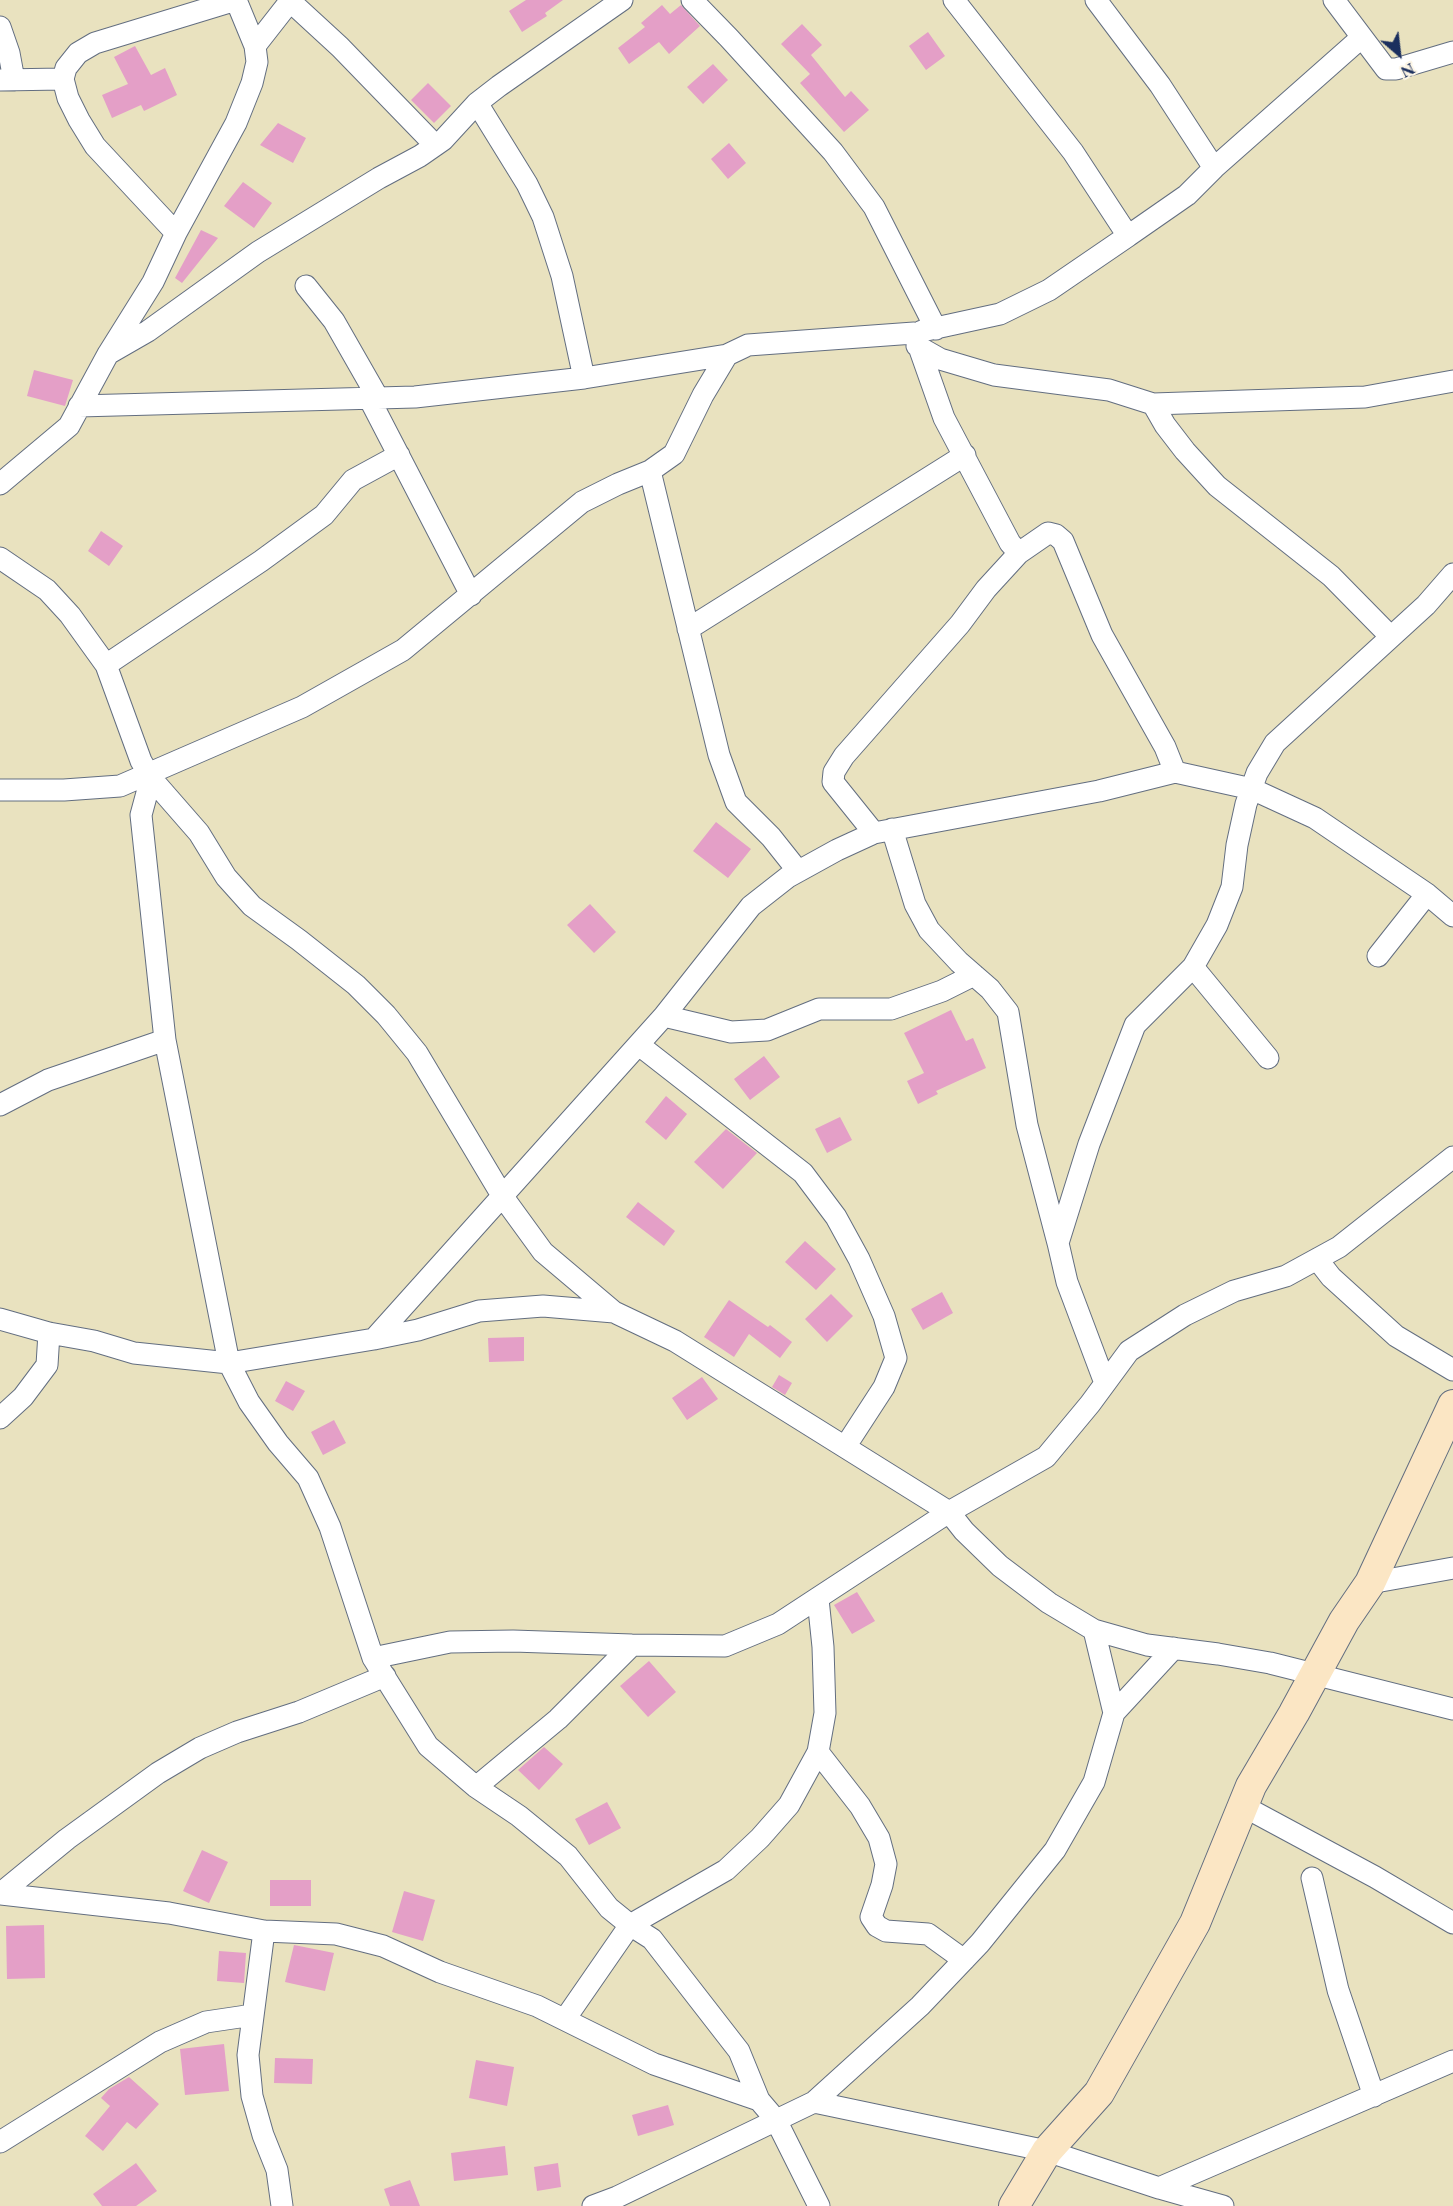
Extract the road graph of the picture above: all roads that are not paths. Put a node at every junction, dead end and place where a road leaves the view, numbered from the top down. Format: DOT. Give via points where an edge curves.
graph roads {
  1 [pos="236,0"];
  2 [pos="622,0"];
  3 [pos="692,0"];
  4 [pos="954,0"];
  5 [pos="1096,0"];
  6 [pos="1334,0"];
  7 [pos="290,1"];
  8 [pos="0,27"];
  9 [pos="1361,39"];
  10 [pos="255,45"];
  11 [pos="1453,52"];
  12 [pos="63,79"];
  13 [pos="7,80"];
  14 [pos="477,103"];
  15 [pos="435,145"];
  16 [pos="1214,168"];
  17 [pos="176,233"];
  18 [pos="1128,236"];
  19 [pos="306,286"];
  20 [pos="936,329"];
  21 [pos="916,339"];
  22 [pos="108,354"];
  23 [pos="727,356"];
  24 [pos="584,378"];
  25 [pos="1453,381"];
  26 [pos="374,398"];
  27 [pos="1153,404"];
  28 [pos="79,406"];
  29 [pos="399,455"];
  30 [pos="965,456"];
  31 [pos="650,471"];
  32 [pos="0,484"];
  33 [pos="1019,553"];
  34 [pos="0,558"];
  35 [pos="1453,574"];
  36 [pos="471,596"];
  37 [pos="688,629"];
  38 [pos="1391,637"];
  39 [pos="106,665"];
  40 [pos="1175,772"];
  41 [pos="150,776"];
  42 [pos="0,789"];
  43 [pos="1252,789"];
  44 [pos="883,831"];
  45 [pos="798,871"];
  46 [pos="1427,894"];
  47 [pos="1453,915"];
  48 [pos="1378,956"];
  49 [pos="1193,967"];
  50 [pos="974,975"];
  51 [pos="664,1016"];
  52 [pos="165,1040"];
  53 [pos="639,1045"];
  54 [pos="1268,1058"];
  55 [pos="0,1105"];
  56 [pos="1453,1157"];
  57 [pos="503,1197"];
  58 [pos="1058,1243"];
  59 [pos="1317,1259"];
  60 [pos="614,1312"];
  61 [pos="0,1319"];
  62 [pos="50,1333"];
  63 [pos="374,1339"];
  64 [pos="229,1363"];
  65 [pos="1453,1370"];
  66 [pos="1105,1383"];
  67 [pos="1453,1405"];
  68 [pos="0,1418"];
  69 [pos="845,1447"];
  70 [pos="949,1512"];
  71 [pos="1453,1568"];
  72 [pos="1370,1584"];
  73 [pos="818,1599"];
  74 [pos="1094,1630"];
  75 [pos="632,1645"];
  76 [pos="1174,1648"];
  77 [pos="379,1667"];
  78 [pos="1315,1676"];
  79 [pos="1453,1709"];
  80 [pos="1114,1713"];
  81 [pos="818,1752"];
  82 [pos="476,1787"];
  83 [pos="1243,1806"];
  84 [pos="1312,1878"];
  85 [pos="1,1894"];
  86 [pos="1453,1923"];
  87 [pos="630,1925"];
  88 [pos="264,1931"];
  89 [pos="964,1960"];
  90 [pos="253,2015"];
  91 [pos="565,2019"];
  92 [pos="1453,2061"];
  93 [pos="1374,2096"];
  94 [pos="759,2100"];
  95 [pos="814,2102"];
  96 [pos="776,2120"];
  97 [pos="0,2142"];
  98 [pos="1047,2151"];
  99 [pos="1159,2188"];
  100 [pos="282,2206"];
  101 [pos="593,2206"];
  102 [pos="819,2206"];
  103 [pos="1014,2206"];
  104 [pos="1223,2206"];
  1 -- 10 [label="street"];
  1 -- 12 [label="street" via="95,43 78,53"];
  2 -- 14 [label="street"];
  3 -- 20 [label="street" via="833,152 874,207"];
  4 -- 18 [label="street" via="1073,153"];
  5 -- 16 [label="street" via="1160,85"];
  6 -- 9 [label="street"];
  7 -- 10 [label="street"];
  7 -- 15 [label="street"];
  8 -- 13 [label="street" via="9,53"];
  9 -- 11 [label="street" via="1383,68 1389,70"];
  9 -- 16 [label="street"];
  10 -- 17 [label="street" via="257,62 236,123"];
  12 -- 13 [label="street"];
  12 -- 17 [label="street" via="68,98 95,146"];
  14 -- 15 [label="street"];
  14 -- 24 [label="street" via="543,217 562,276"];
  15 -- 22 [label="street" via="258,252 148,331"];
  16 -- 18 [label="street" via="1187,195"];
  17 -- 22 [label="street" via="153,282"];
  18 -- 20 [label="street" via="1049,290 1000,314"];
  19 -- 26 [label="street" via="334,321"];
  20 -- 21 [label="street"];
  21 -- 23 [label="street" via="748,345"];
  21 -- 27 [label="street" via="940,359 994,375 1109,390"];
  21 -- 30 [label="street" via="944,418"];
  22 -- 28 [label="street"];
  23 -- 24 [label="street"];
  23 -- 31 [label="street" via="674,454"];
  24 -- 26 [label="street"];
  25 -- 27 [label="street" via="1365,397"];
  26 -- 28 [label="street"];
  26 -- 29 [label="street"];
  27 -- 38 [label="street" via="1185,451 1217,486 1331,576"];
  28 -- 32 [label="street" via="69,426"];
  29 -- 36 [label="street"];
  29 -- 39 [label="street" via="353,480 324,515"];
  30 -- 33 [label="street" via="1006,536"];
  30 -- 37 [label="street"];
  31 -- 36 [label="street" via="582,502"];
  31 -- 37 [label="street"];
  33 -- 40 [label="street" via="1048,533 1063,541 1102,635"];
  33 -- 44 [label="street" via="834,772 833,782"];
  34 -- 39 [label="street" via="46,590 70,615"];
  35 -- 38 [label="street"];
  36 -- 41 [label="street" via="403,650 302,707"];
  37 -- 45 [label="street" via="719,755 736,802"];
  38 -- 43 [label="street" via="1275,743"];
  39 -- 41 [label="street"];
  40 -- 43 [label="street"];
  40 -- 44 [label="street" via="1099,791"];
  41 -- 42 [label="street" via="120,786"];
  41 -- 52 [label="street" via="141,815"];
  41 -- 57 [label="street" via="199,833 226,876 252,906 356,985 386,1016 417,1053"];
  43 -- 46 [label="street" via="1315,818"];
  43 -- 49 [label="street" via="1237,845 1232,887 1217,925"];
  44 -- 45 [label="street" via="837,849"];
  44 -- 50 [label="street" via="929,930"];
  45 -- 51 [label="street" via="751,906"];
  46 -- 47 [label="street"];
  46 -- 48 [label="street"];
  49 -- 54 [label="street"];
  49 -- 58 [label="street" via="1135,1026 1089,1144"];
  50 -- 51 [label="street" via="942,992 891,1009 819,1009 766,1030 731,1032"];
  50 -- 58 [label="street" via="1008,1012 1028,1125"];
  51 -- 53 [label="street"];
  52 -- 55 [label="street" via="48,1080"];
  52 -- 64 [label="street"];
  53 -- 57 [label="street"];
  53 -- 69 [label="street" via="803,1173 836,1217 859,1259 884,1316 896,1358 884,1387"];
  56 -- 59 [label="street" via="1339,1247"];
  57 -- 60 [label="street" via="543,1252"];
  57 -- 63 [label="street"];
  58 -- 66 [label="street" via="1067,1282"];
  59 -- 65 [label="street" via="1396,1336"];
  59 -- 66 [label="street" via="1286,1276 1234,1291 1185,1315 1129,1351"];
  60 -- 63 [label="street" via="543,1306 479,1311"];
  60 -- 69 [label="street" via="675,1341"];
  61 -- 62 [label="street"];
  62 -- 64 [label="street" via="134,1353"];
  62 -- 68 [label="street" via="47,1365 23,1397"];
  63 -- 64 [label="street"];
  64 -- 77 [label="street" via="249,1402 308,1478 330,1527"];
  66 -- 70 [label="street" via="1046,1457"];
  67 -- 72 [label="street"];
  69 -- 70 [label="street"];
  70 -- 73 [label="street"];
  70 -- 74 [label="street" via="1000,1566 1049,1603"];
  71 -- 72 [label="street"];
  72 -- 78 [label="street" via="1344,1621"];
  73 -- 75 [label="street" via="778,1624 725,1646"];
  73 -- 81 [label="street" via="825,1713"];
  74 -- 76 [label="street"];
  74 -- 80 [label="street"];
  75 -- 77 [label="street" via="450,1642"];
  75 -- 82 [label="street" via="558,1719"];
  76 -- 78 [label="street" via="1270,1664"];
  76 -- 80 [label="street"];
  77 -- 82 [label="street" via="428,1746"];
  77 -- 85 [label="street" via="300,1712 237,1732 158,1773 67,1839"];
  78 -- 79 [label="street"];
  78 -- 83 [label="street"];
  80 -- 89 [label="street" via="1094,1782 1055,1850"];
  81 -- 87 [label="street" via="789,1805 726,1870"];
  81 -- 89 [label="street" via="860,1806 879,1838 886,1864 871,1917 877,1926 886,1931 928,1934"];
  82 -- 87 [label="street" via="568,1856 609,1908"];
  83 -- 86 [label="street"];
  83 -- 98 [label="street" via="1195,1923 1099,2093"];
  84 -- 93 [label="street" via="1338,1990"];
  85 -- 88 [label="street" via="169,1913"];
  87 -- 91 [label="street"];
  87 -- 94 [label="street" via="652,1939 739,2051"];
  88 -- 90 [label="street"];
  88 -- 91 [label="street" via="336,1934 383,1946"];
  89 -- 95 [label="street" via="920,2007"];
  90 -- 97 [label="street" via="206,2022 160,2042"];
  90 -- 100 [label="street" via="248,2055 252,2097 277,2170"];
  91 -- 94 [label="street" via="654,2064"];
  92 -- 93 [label="street"];
  93 -- 99 [label="street"];
  94 -- 96 [label="street"];
  95 -- 96 [label="street"];
  95 -- 98 [label="street"];
  96 -- 101 [label="street"];
  96 -- 102 [label="street"];
  98 -- 99 [label="street"];
  98 -- 103 [label="street"];
  99 -- 104 [label="street"];
}
